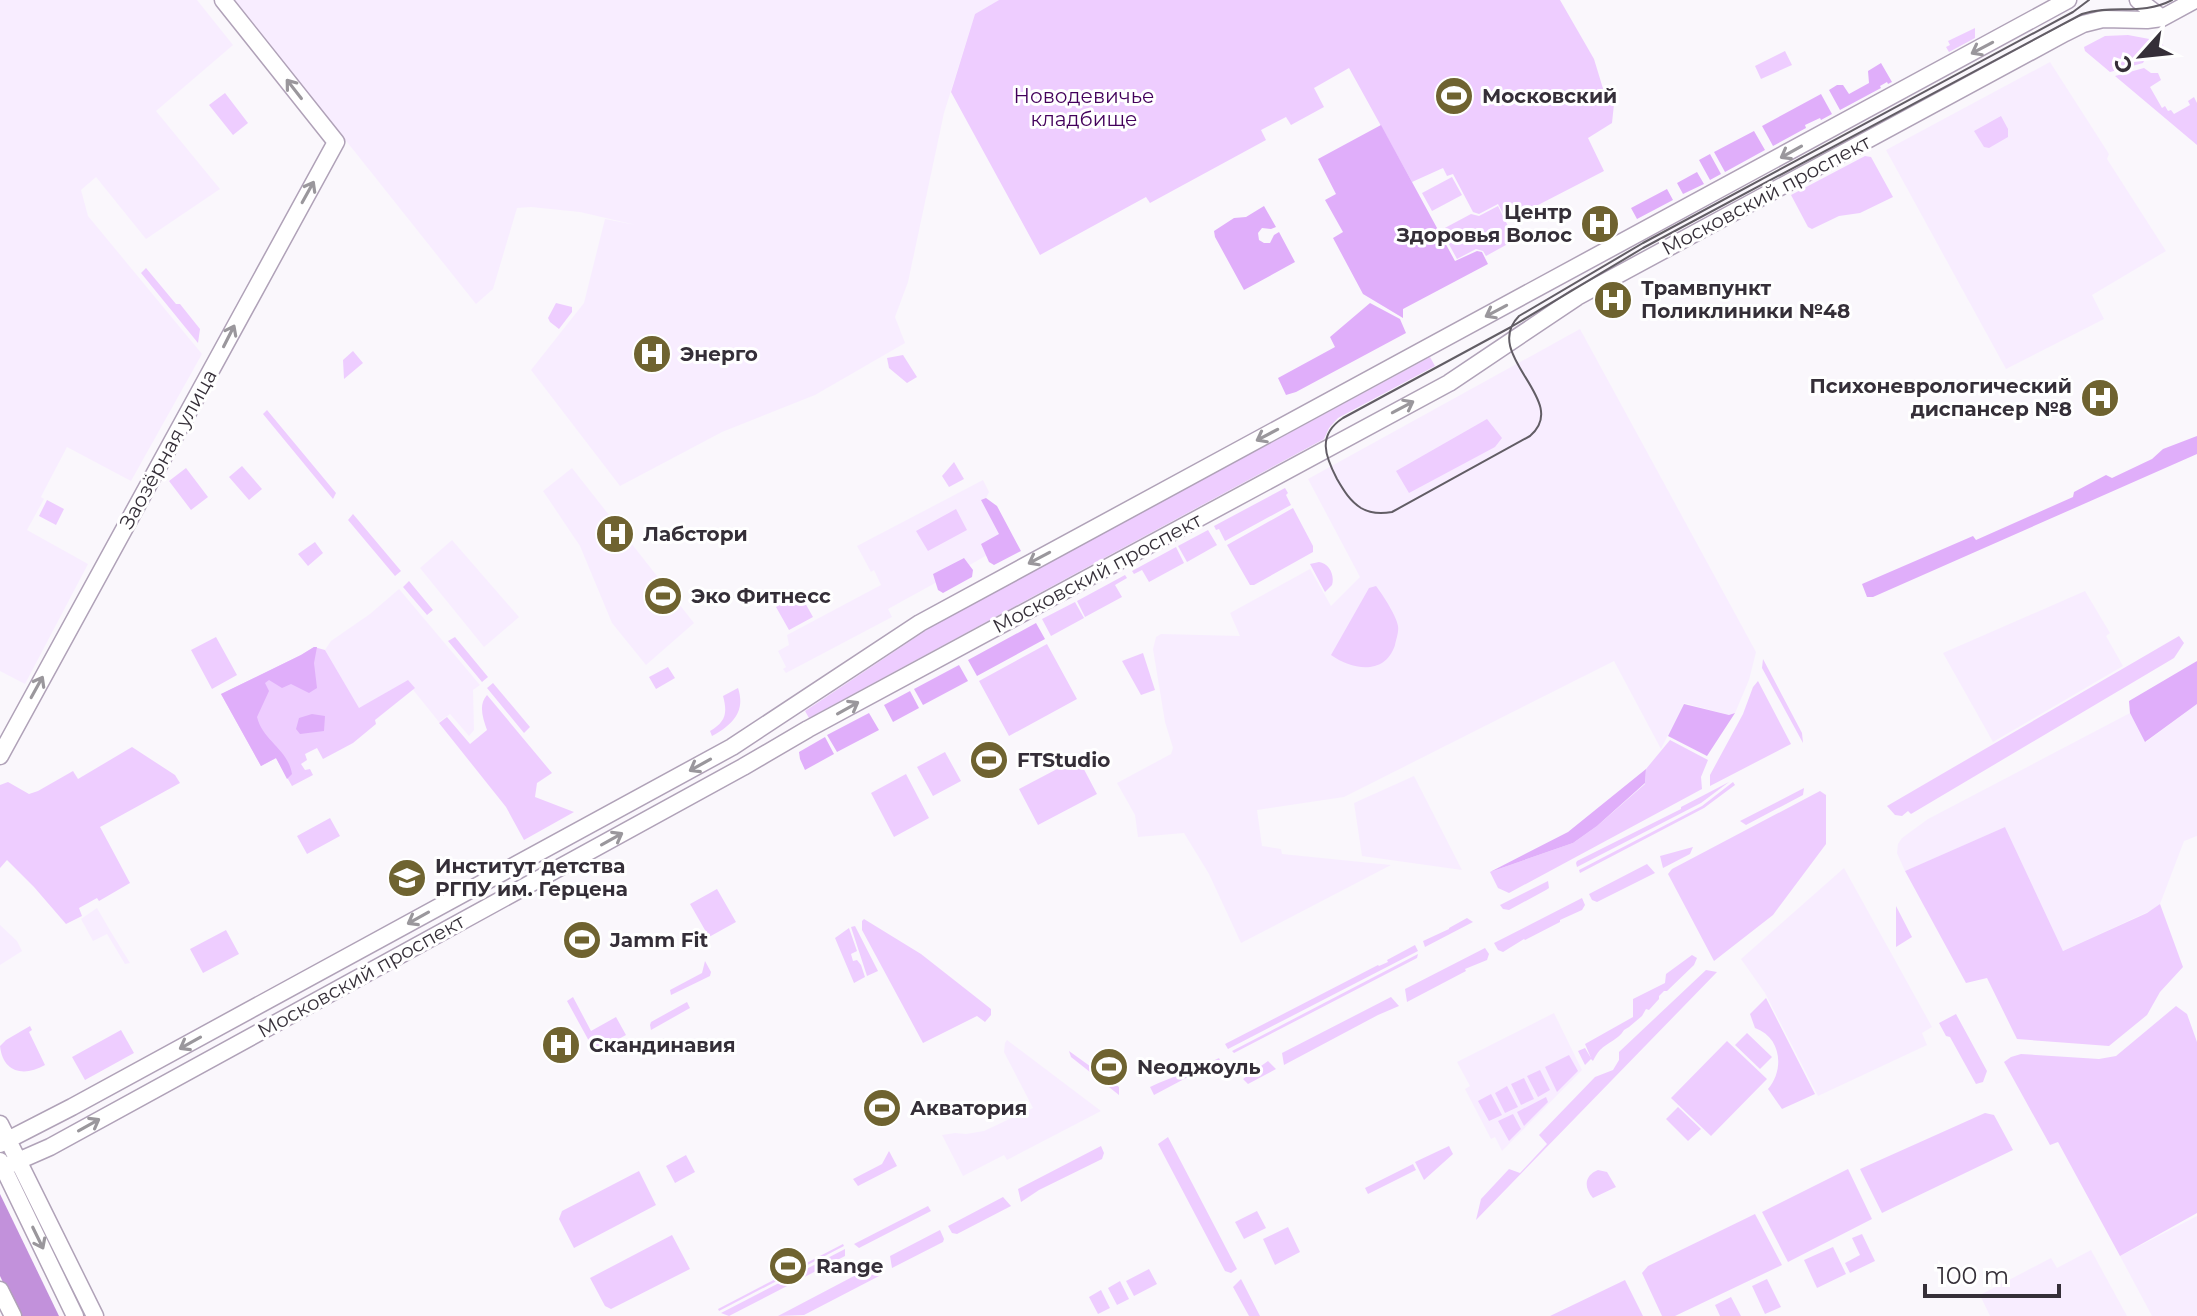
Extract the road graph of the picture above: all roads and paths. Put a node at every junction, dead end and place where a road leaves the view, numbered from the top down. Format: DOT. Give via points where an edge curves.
graph roads {
  1 [pos="223,0"];
  2 [pos="2068,0"];
  3 [pos="2138,0"];
  4 [pos="2195,0"];
  5 [pos="2162,18"];
  6 [pos="0,756"];
  7 [pos="0,1124"];
  8 [pos="4,1142"];
  9 [pos="20,1161"];
  10 [pos="1,1166"];
  11 [pos="0,1290"];
  12 [pos="13,1316"];
  13 [pos="75,1316"];
  14 [pos="95,1316"];
  6 -- 1 [label="main road, Заозёрная улица, one-way" via="336,142"];
  2 -- 8 [label="main road, Московский проспект, one-way" via="920,623 732,747"];
  3 -- 5 [label="main road"];
  4 -- 5 [label="main road, Московский проспект"];
  9 -- 5 [label="main road, Московский проспект, one-way" via="1449,383 1577,297 2065,33 2103,19"];
  7 -- 8 [label="main road"];
  8 -- 9 [label="main road"];
  9 -- 10 [label="main road, Московский проспект"];
  9 -- 14 [label="main road"];
  10 -- 13 [label="main road, one-way"];
  11 -- 12 [label="main road"];
}
